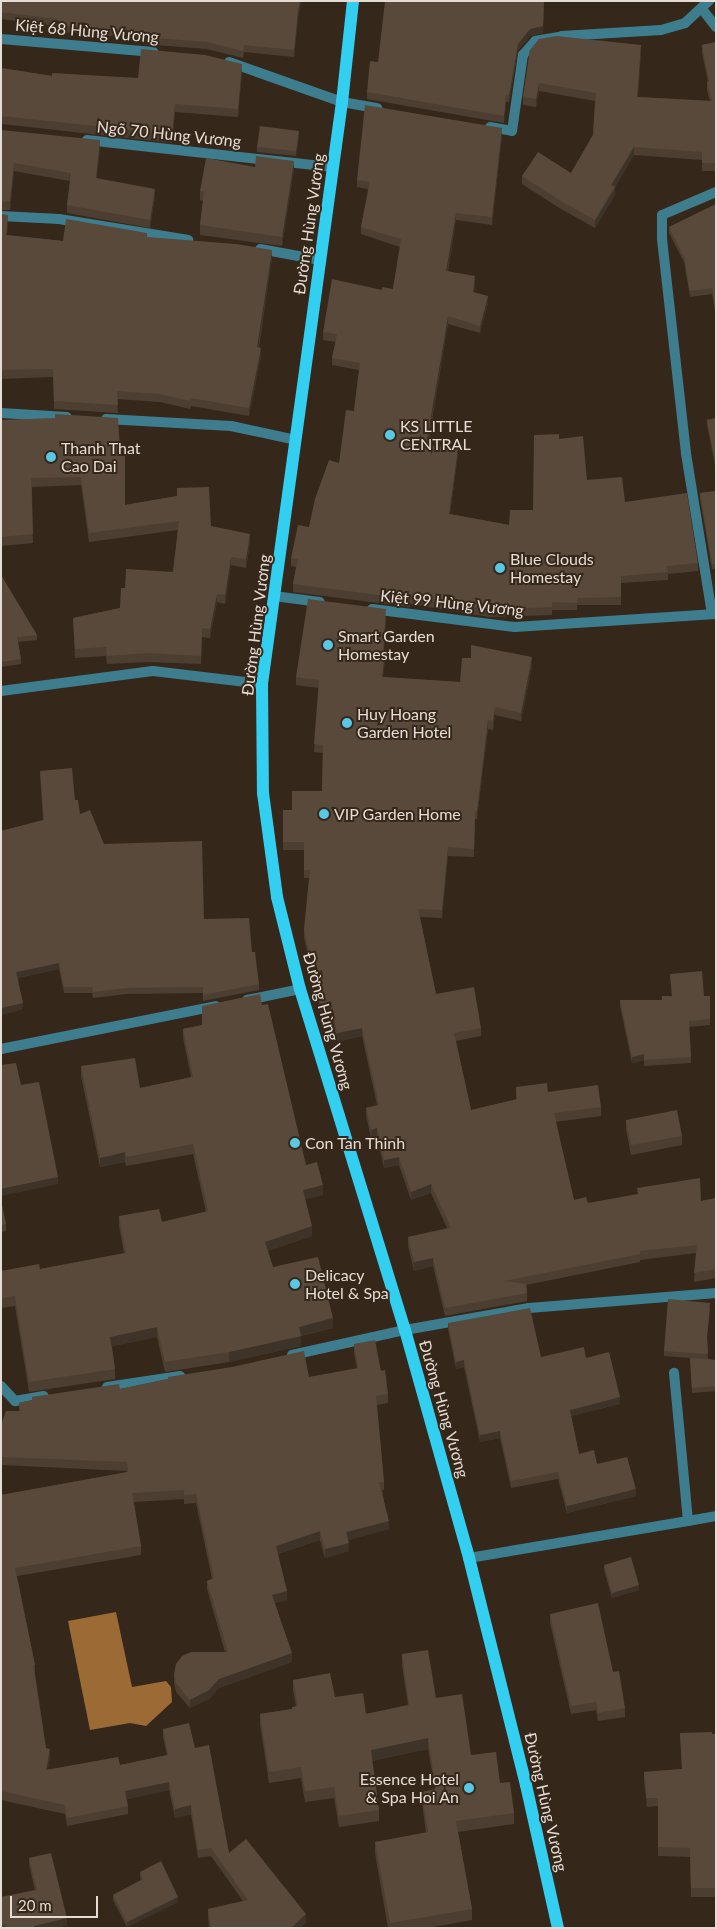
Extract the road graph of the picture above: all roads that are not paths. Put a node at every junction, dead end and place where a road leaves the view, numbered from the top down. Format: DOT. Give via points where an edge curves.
graph roads {
  1 [pos="354,1"];
  2 [pos="705,5"];
  3 [pos="716,27"];
  4 [pos="1,39"];
  5 [pos="167,53"];
  6 [pos="214,58"];
  7 [pos="342,102"];
  8 [pos="389,110"];
  9 [pos="484,126"];
  10 [pos="80,139"];
  11 [pos="333,167"];
  12 [pos="716,192"];
  13 [pos="1,216"];
  14 [pos="201,241"];
  15 [pos="247,247"];
  16 [pos="320,260"];
  17 [pos="1,413"];
  18 [pos="296,440"];
  19 [pos="274,596"];
  20 [pos="332,604"];
  21 [pos="361,607"];
  22 [pos="714,614"];
  23 [pos="262,684"];
  24 [pos="1,692"];
  25 [pos="300,989"];
  26 [pos="1,1049"];
  27 [pos="716,1293"];
  28 [pos="405,1330"];
  29 [pos="278,1358"];
  30 [pos="674,1373"];
  31 [pos="191,1375"];
  32 [pos="1,1386"];
  33 [pos="93,1389"];
  34 [pos="54,1395"];
  35 [pos="716,1516"];
  36 [pos="688,1521"];
  37 [pos="469,1558"];
  38 [pos="558,1928"];
  1 -- 7 [label="main road, Đường Hùng Vương"];
  2 -- 3 [label="street"];
  2 -- 9 [label="street" via="685,24 661,30 562,36 535,41 523,54 512,131"];
  4 -- 5 [label="street, Kiệt 68 Hùng Vương"];
  6 -- 7 [label="street" via="246,66"];
  7 -- 8 [label="street"];
  7 -- 11 [label="main road, Đường Hùng Vương"];
  10 -- 11 [label="street, Ngõ 70 Hùng Vương"];
  11 -- 16 [label="main road, Đường Hùng Vương"];
  12 -- 22 [label="street" via="662,215 686,453"];
  13 -- 14 [label="street" via="59,218"];
  15 -- 16 [label="street"];
  16 -- 18 [label="main road, Đường Hùng Vương"];
  17 -- 18 [label="street" via="231,426"];
  18 -- 19 [label="main road, Đường Hùng Vương"];
  19 -- 20 [label="street"];
  19 -- 23 [label="main road, Đường Hùng Vương"];
  21 -- 22 [label="street, Kiệt 99 Hùng Vương" via="515,628"];
  23 -- 24 [label="street" via="153,671"];
  23 -- 25 [label="main road, Đường Hùng Vương" via="263,793 277,896"];
  25 -- 26 [label="street"];
  25 -- 28 [label="main road, Đường Hùng Vương"];
  27 -- 28 [label="street" via="529,1308"];
  28 -- 29 [label="street"];
  28 -- 37 [label="main road, Đường Hùng Vương"];
  30 -- 36 [label="street"];
  31 -- 33 [label="street"];
  32 -- 34 [label="street" via="15,1400"];
  35 -- 36 [label="street"];
  36 -- 37 [label="street"];
  37 -- 38 [label="main road, Đường Hùng Vương"];
}
